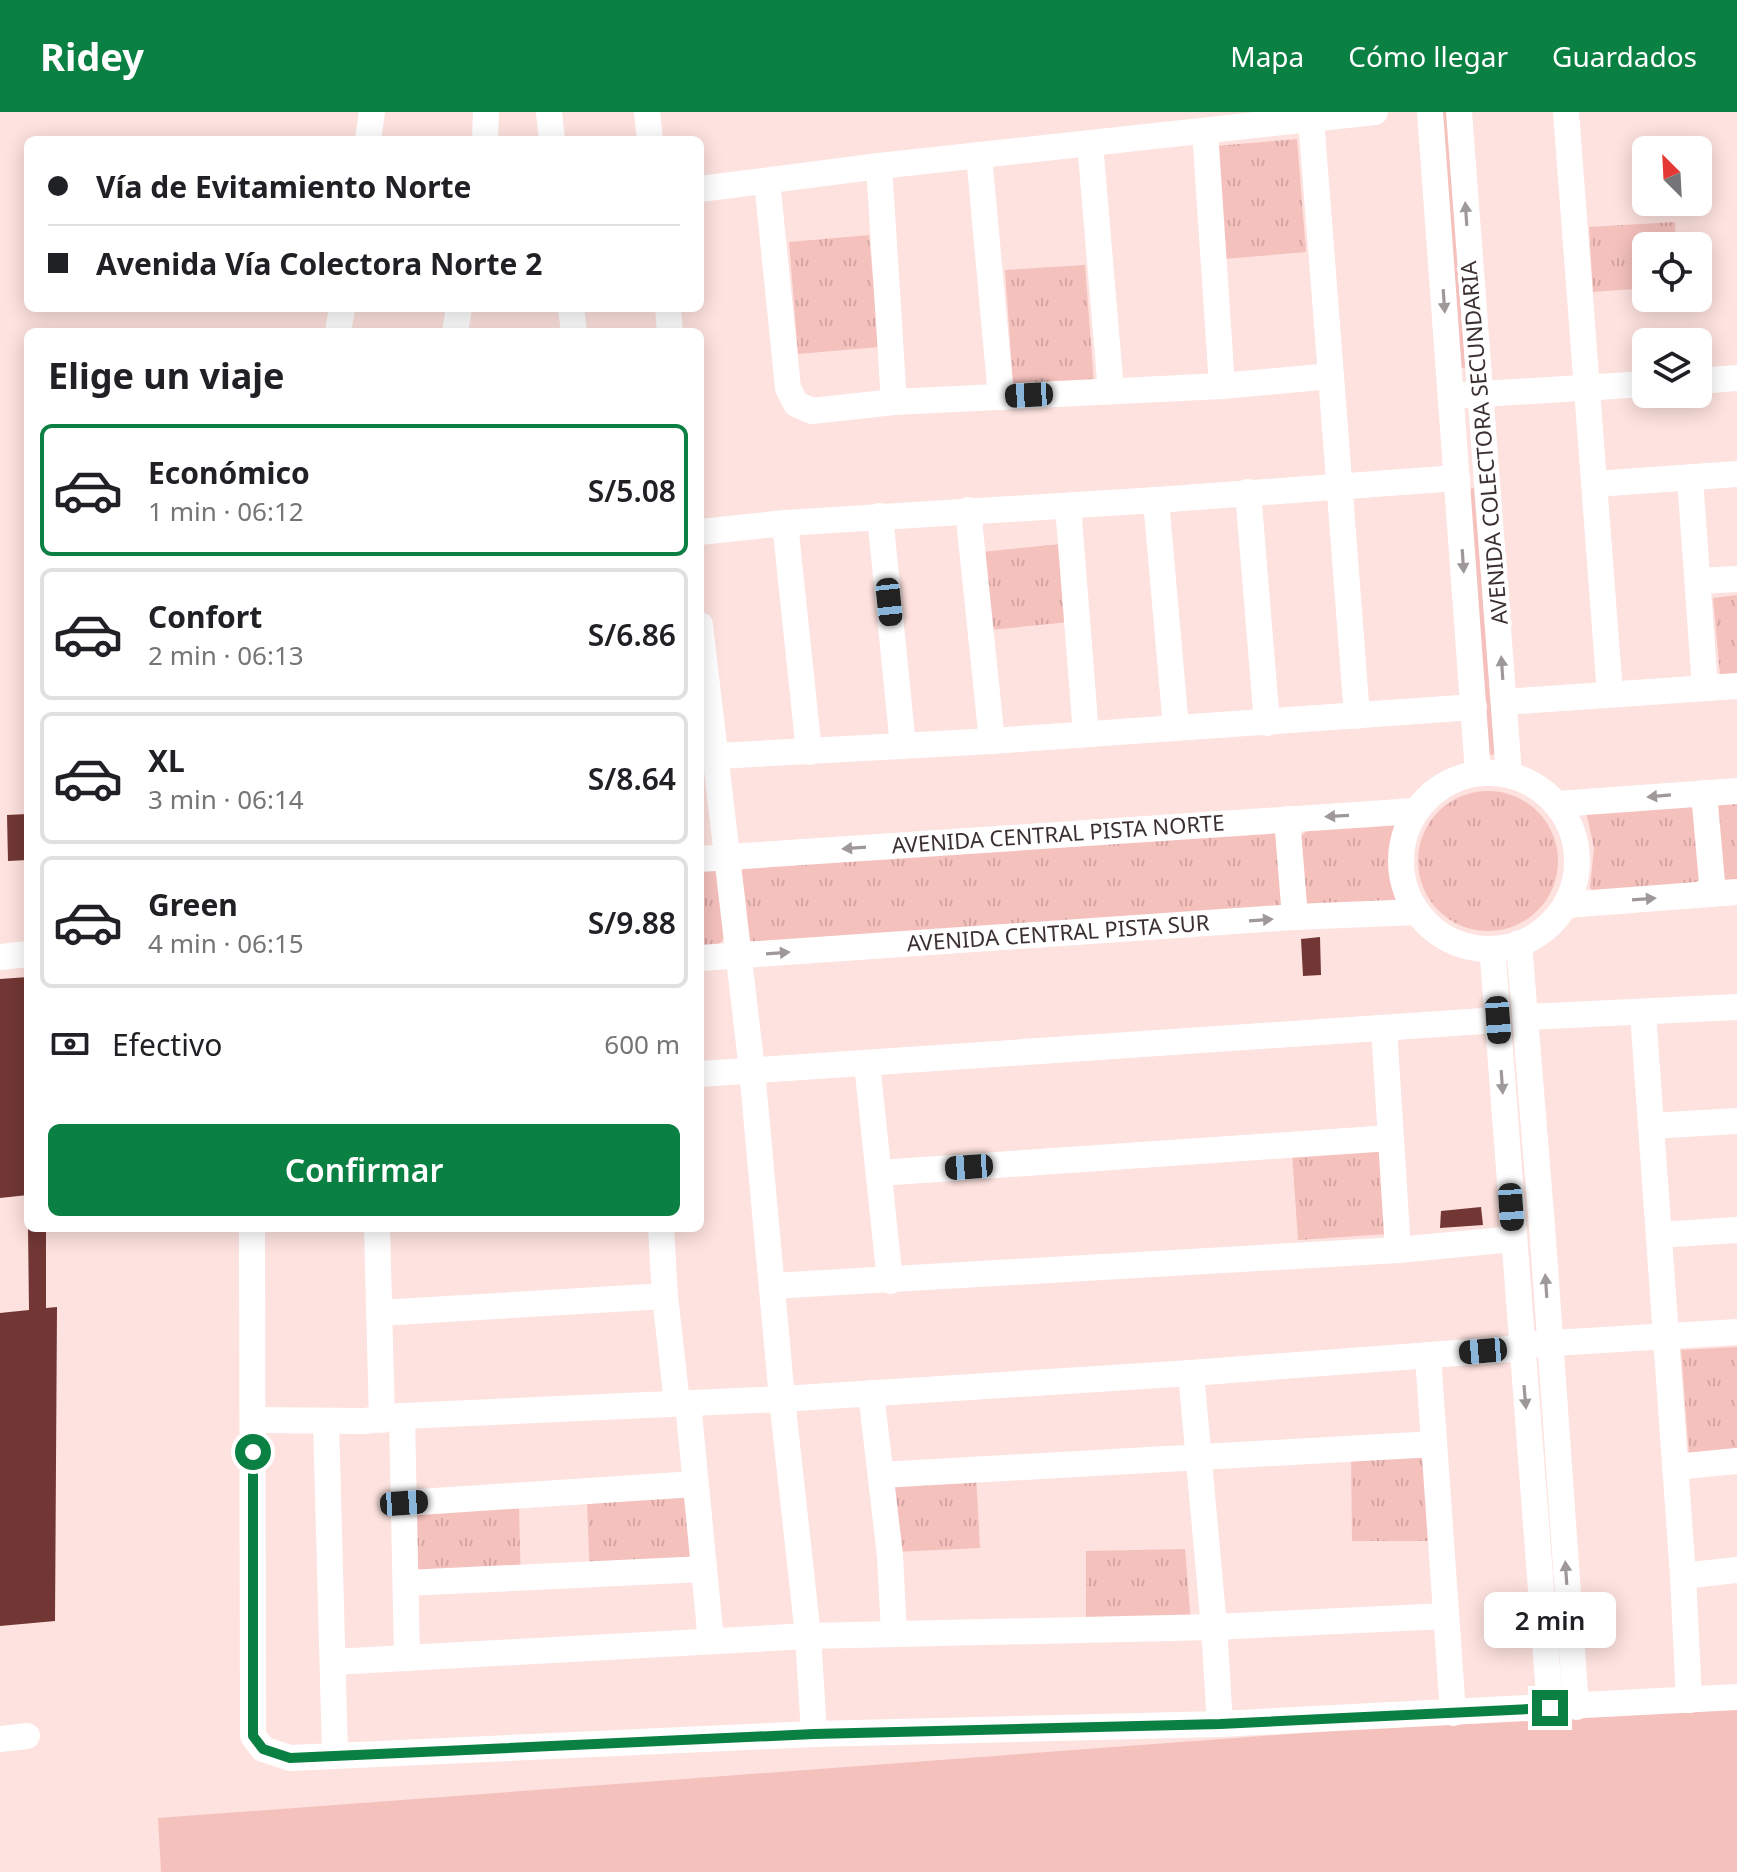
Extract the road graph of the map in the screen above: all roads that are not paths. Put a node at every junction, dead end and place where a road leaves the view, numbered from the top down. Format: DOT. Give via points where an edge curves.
graph roads {
  1 [pos="372,112"];
  2 [pos="486,112"];
  3 [pos="549,112"];
  4 [pos="647,112"];
  5 [pos="1375,112"];
  6 [pos="1430,112"];
  7 [pos="1459,112"];
  8 [pos="1566,112"];
  9 [pos="1311,119"];
  10 [pos="1205,131"];
  11 [pos="369,136"];
  12 [pos="485,136"];
  13 [pos="552,136"];
  14 [pos="650,136"];
  15 [pos="1090,143"];
  16 [pos="979,155"];
  17 [pos="879,166"];
  18 [pos="767,181"];
  19 [pos="704,189"];
  20 [pos="1331,376"];
  21 [pos="1737,378"];
  22 [pos="1712,380"];
  23 [pos="1632,385"];
  24 [pos="1222,386"];
  25 [pos="1588,387"];
  26 [pos="1111,391"];
  27 [pos="1480,394"];
  28 [pos="1451,396"];
  29 [pos="1001,397"];
  30 [pos="894,402"];
  31 [pos="1737,474"];
  32 [pos="1457,478"];
  33 [pos="1690,478"];
  34 [pos="1595,484"];
  35 [pos="1341,487"];
  36 [pos="1248,492"];
  37 [pos="1156,500"];
  38 [pos="1068,506"];
  39 [pos="968,510"];
  40 [pos="880,516"];
  41 [pos="785,523"];
  42 [pos="704,532"];
  43 [pos="1737,579"];
  44 [pos="1698,581"];
  45 [pos="1737,686"];
  46 [pos="1705,688"];
  47 [pos="1610,694"];
  48 [pos="704,700"];
  49 [pos="1504,702"];
  50 [pos="1474,707"];
  51 [pos="1357,716"];
  52 [pos="1267,723"];
  53 [pos="1176,728"];
  54 [pos="1086,734"];
  55 [pos="992,741"];
  56 [pos="903,746"];
  57 [pos="809,752"];
  58 [pos="707,757"];
  59 [pos="1478,773"];
  60 [pos="1509,774"];
  61 [pos="1737,791"];
  62 [pos="1704,793"];
  63 [pos="1558,804"];
  64 [pos="1415,811"];
  65 [pos="1287,819"];
  66 [pos="727,857"];
  67 [pos="704,859"];
  68 [pos="1725,893"];
  69 [pos="1566,905"];
  70 [pos="1417,912"];
  71 [pos="1295,917"];
  72 [pos="1519,943"];
  73 [pos="1489,949"];
  74 [pos="24,954"];
  75 [pos="739,955"];
  76 [pos="0,957"];
  77 [pos="704,958"];
  78 [pos="1737,1007"];
  79 [pos="1643,1013"];
  80 [pos="1527,1017"];
  81 [pos="1498,1020"];
  82 [pos="1384,1028"];
  83 [pos="867,1064"];
  84 [pos="752,1070"];
  85 [pos="704,1074"];
  86 [pos="1737,1121"];
  87 [pos="1651,1126"];
  88 [pos="1390,1138"];
  89 [pos="879,1173"];
  90 [pos="1737,1230"];
  91 [pos="252,1232"];
  92 [pos="377,1232"];
  93 [pos="661,1232"];
  94 [pos="1659,1235"];
  95 [pos="1513,1239"];
  96 [pos="1398,1250"];
  97 [pos="890,1281"];
  98 [pos="772,1286"];
  99 [pos="665,1296"];
  100 [pos="379,1313"];
  101 [pos="1737,1332"];
  102 [pos="1666,1337"];
  103 [pos="1550,1343"];
  104 [pos="1521,1345"];
  105 [pos="1428,1356"];
  106 [pos="1191,1373"];
  107 [pos="871,1393"];
  108 [pos="782,1399"];
  109 [pos="683,1403"];
  110 [pos="392,1418"];
  111 [pos="253,1420"];
  112 [pos="326,1421"];
  113 [pos="1434,1444"];
  114 [pos="1199,1457"];
  115 [pos="1737,1461"];
  116 [pos="1675,1467"];
  117 [pos="881,1475"];
  118 [pos="695,1484"];
  119 [pos="404,1503"];
  120 [pos="704,1569"];
  121 [pos="1737,1570"];
  122 [pos="1683,1576"];
  123 [pos="406,1583"];
  124 [pos="1446,1616"];
  125 [pos="1214,1627"];
  126 [pos="894,1633"];
  127 [pos="808,1636"];
  128 [pos="711,1641"];
  129 [pos="407,1658"];
  130 [pos="333,1662"];
  131 [pos="1737,1697"];
  132 [pos="1689,1700"];
  133 [pos="1563,1707"];
  134 [pos="1453,1713"];
  135 [pos="1220,1724"];
  136 [pos="814,1734"];
  137 [pos="27,1736"];
  138 [pos="0,1739"];
  139 [pos="335,1754"];
  1 -- 11 [label="street"];
  2 -- 12 [label="street"];
  3 -- 13 [label="street"];
  4 -- 14 [label="street"];
  5 -- 9 [label="street"];
  6 -- 28 [label="street, AVENIDA COLECTORA SECUNDARIA, one-way"];
  27 -- 7 [label="street, AVENIDA COLECTORA SECUNDARIA, one-way"];
  8 -- 25 [label="street"];
  9 -- 10 [label="street"];
  9 -- 20 [label="street"];
  10 -- 15 [label="street"];
  10 -- 24 [label="street"];
  15 -- 16 [label="street"];
  15 -- 26 [label="street"];
  16 -- 17 [label="street"];
  16 -- 29 [label="street"];
  17 -- 18 [label="street"];
  17 -- 30 [label="street"];
  18 -- 19 [label="street"];
  18 -- 30 [label="street" via="788,388 796,404 812,411"];
  20 -- 24 [label="street"];
  20 -- 35 [label="street"];
  21 -- 22 [label="street"];
  23 -- 25 [label="street"];
  24 -- 26 [label="street"];
  25 -- 27 [label="street"];
  25 -- 34 [label="street"];
  26 -- 29 [label="street"];
  27 -- 28 [label="street"];
  49 -- 27 [label="street, AVENIDA COLECTORA SECUNDARIA, one-way"];
  28 -- 32 [label="street, AVENIDA COLECTORA SECUNDARIA"];
  29 -- 30 [label="street"];
  31 -- 33 [label="street"];
  32 -- 35 [label="street"];
  32 -- 50 [label="street, AVENIDA COLECTORA SECUNDARIA, one-way"];
  33 -- 34 [label="street"];
  33 -- 44 [label="street"];
  34 -- 47 [label="street"];
  35 -- 36 [label="street"];
  35 -- 51 [label="street"];
  36 -- 37 [label="street"];
  36 -- 52 [label="street"];
  37 -- 38 [label="street"];
  37 -- 53 [label="street"];
  38 -- 39 [label="street"];
  38 -- 54 [label="street"];
  39 -- 40 [label="street"];
  39 -- 55 [label="street"];
  40 -- 41 [label="street"];
  40 -- 56 [label="street"];
  41 -- 42 [label="street"];
  41 -- 57 [label="street"];
  43 -- 44 [label="street"];
  44 -- 46 [label="street"];
  45 -- 46 [label="street"];
  46 -- 47 [label="street"];
  47 -- 49 [label="street"];
  48 -- 58 [label="street"];
  49 -- 60 [label="street, AVENIDA COLECTORA SECUNDARIA"];
  50 -- 51 [label="street"];
  50 -- 59 [label="street, AVENIDA COLECTORA SECUNDARIA"];
  51 -- 52 [label="street"];
  52 -- 53 [label="street"];
  53 -- 54 [label="street"];
  54 -- 55 [label="street"];
  55 -- 56 [label="street"];
  56 -- 57 [label="street"];
  57 -- 58 [label="street"];
  58 -- 66 [label="street"];
  59 -- 60 [label="street"];
  59 -- 64 [label="street" via="1447,783"];
  60 -- 63 [label="street" via="1536,785"];
  61 -- 62 [label="street"];
  62 -- 63 [label="street, one-way"];
  62 -- 68 [label="street"];
  63 -- 69 [label="street" via="1572,827 1578,853 1576,880"];
  64 -- 65 [label="street, AVENIDA CENTRAL PISTA NORTE, one-way"];
  64 -- 70 [label="street" via="1405,830 1401,873"];
  65 -- 66 [label="street, AVENIDA CENTRAL PISTA NORTE, one-way"];
  65 -- 71 [label="street"];
  66 -- 67 [label="street, AVENIDA CENTRAL PISTA NORTE"];
  66 -- 75 [label="street"];
  69 -- 68 [label="street, one-way"];
  69 -- 72 [label="street" via="1538,934"];
  70 -- 71 [label="street, AVENIDA CENTRAL PISTA SUR"];
  70 -- 73 [label="street" via="1448,939"];
  75 -- 71 [label="street, AVENIDA CENTRAL PISTA SUR, one-way"];
  72 -- 73 [label="street"];
  72 -- 80 [label="street"];
  73 -- 81 [label="street"];
  74 -- 76 [label="street"];
  75 -- 77 [label="street, AVENIDA CENTRAL PISTA SUR"];
  75 -- 84 [label="street"];
  78 -- 79 [label="street"];
  79 -- 80 [label="street"];
  79 -- 87 [label="street"];
  103 -- 80 [label="street, one-way"];
  81 -- 82 [label="street"];
  81 -- 95 [label="street, one-way"];
  82 -- 83 [label="street"];
  82 -- 88 [label="street"];
  83 -- 84 [label="street"];
  83 -- 89 [label="street"];
  84 -- 85 [label="street"];
  84 -- 98 [label="street"];
  86 -- 87 [label="street"];
  87 -- 94 [label="street"];
  88 -- 89 [label="street"];
  88 -- 96 [label="street"];
  89 -- 97 [label="street"];
  90 -- 94 [label="street"];
  91 -- 111 [label="street"];
  92 -- 100 [label="street"];
  93 -- 99 [label="street"];
  94 -- 102 [label="street"];
  95 -- 96 [label="street"];
  95 -- 104 [label="street"];
  96 -- 97 [label="street"];
  97 -- 98 [label="street"];
  98 -- 108 [label="street"];
  99 -- 100 [label="street"];
  99 -- 109 [label="street"];
  100 -- 110 [label="street"];
  101 -- 102 [label="street"];
  102 -- 103 [label="street"];
  102 -- 116 [label="street"];
  103 -- 104 [label="street"];
  133 -- 103 [label="street, one-way"];
  104 -- 105 [label="street"];
  104 -- 133 [label="street, one-way"];
  105 -- 106 [label="street"];
  105 -- 113 [label="street"];
  106 -- 107 [label="street"];
  106 -- 114 [label="street"];
  107 -- 108 [label="street"];
  107 -- 117 [label="street"];
  108 -- 109 [label="street"];
  108 -- 127 [label="street"];
  109 -- 110 [label="street"];
  109 -- 118 [label="street"];
  110 -- 112 [label="street"];
  110 -- 119 [label="street"];
  111 -- 112 [label="street"];
  111 -- 139 [label="street" via="253,1736 263,1749 290,1758"];
  112 -- 130 [label="street"];
  113 -- 114 [label="street"];
  113 -- 124 [label="street"];
  114 -- 117 [label="street"];
  114 -- 125 [label="street"];
  115 -- 116 [label="street"];
  116 -- 122 [label="street"];
  117 -- 126 [label="street"];
  118 -- 119 [label="street"];
  118 -- 120 [label="street"];
  119 -- 123 [label="street"];
  120 -- 123 [label="street"];
  120 -- 128 [label="street"];
  121 -- 122 [label="street"];
  122 -- 132 [label="street"];
  123 -- 129 [label="street"];
  124 -- 125 [label="street"];
  124 -- 134 [label="street"];
  125 -- 126 [label="street"];
  125 -- 135 [label="street"];
  126 -- 127 [label="street"];
  127 -- 128 [label="street"];
  127 -- 136 [label="street"];
  128 -- 129 [label="street"];
  129 -- 130 [label="street"];
  130 -- 139 [label="street"];
  131 -- 132 [label="street"];
  132 -- 133 [label="street"];
  133 -- 134 [label="street"];
  134 -- 135 [label="street"];
  135 -- 136 [label="street"];
  136 -- 139 [label="street"];
  137 -- 138 [label="street"];
}
